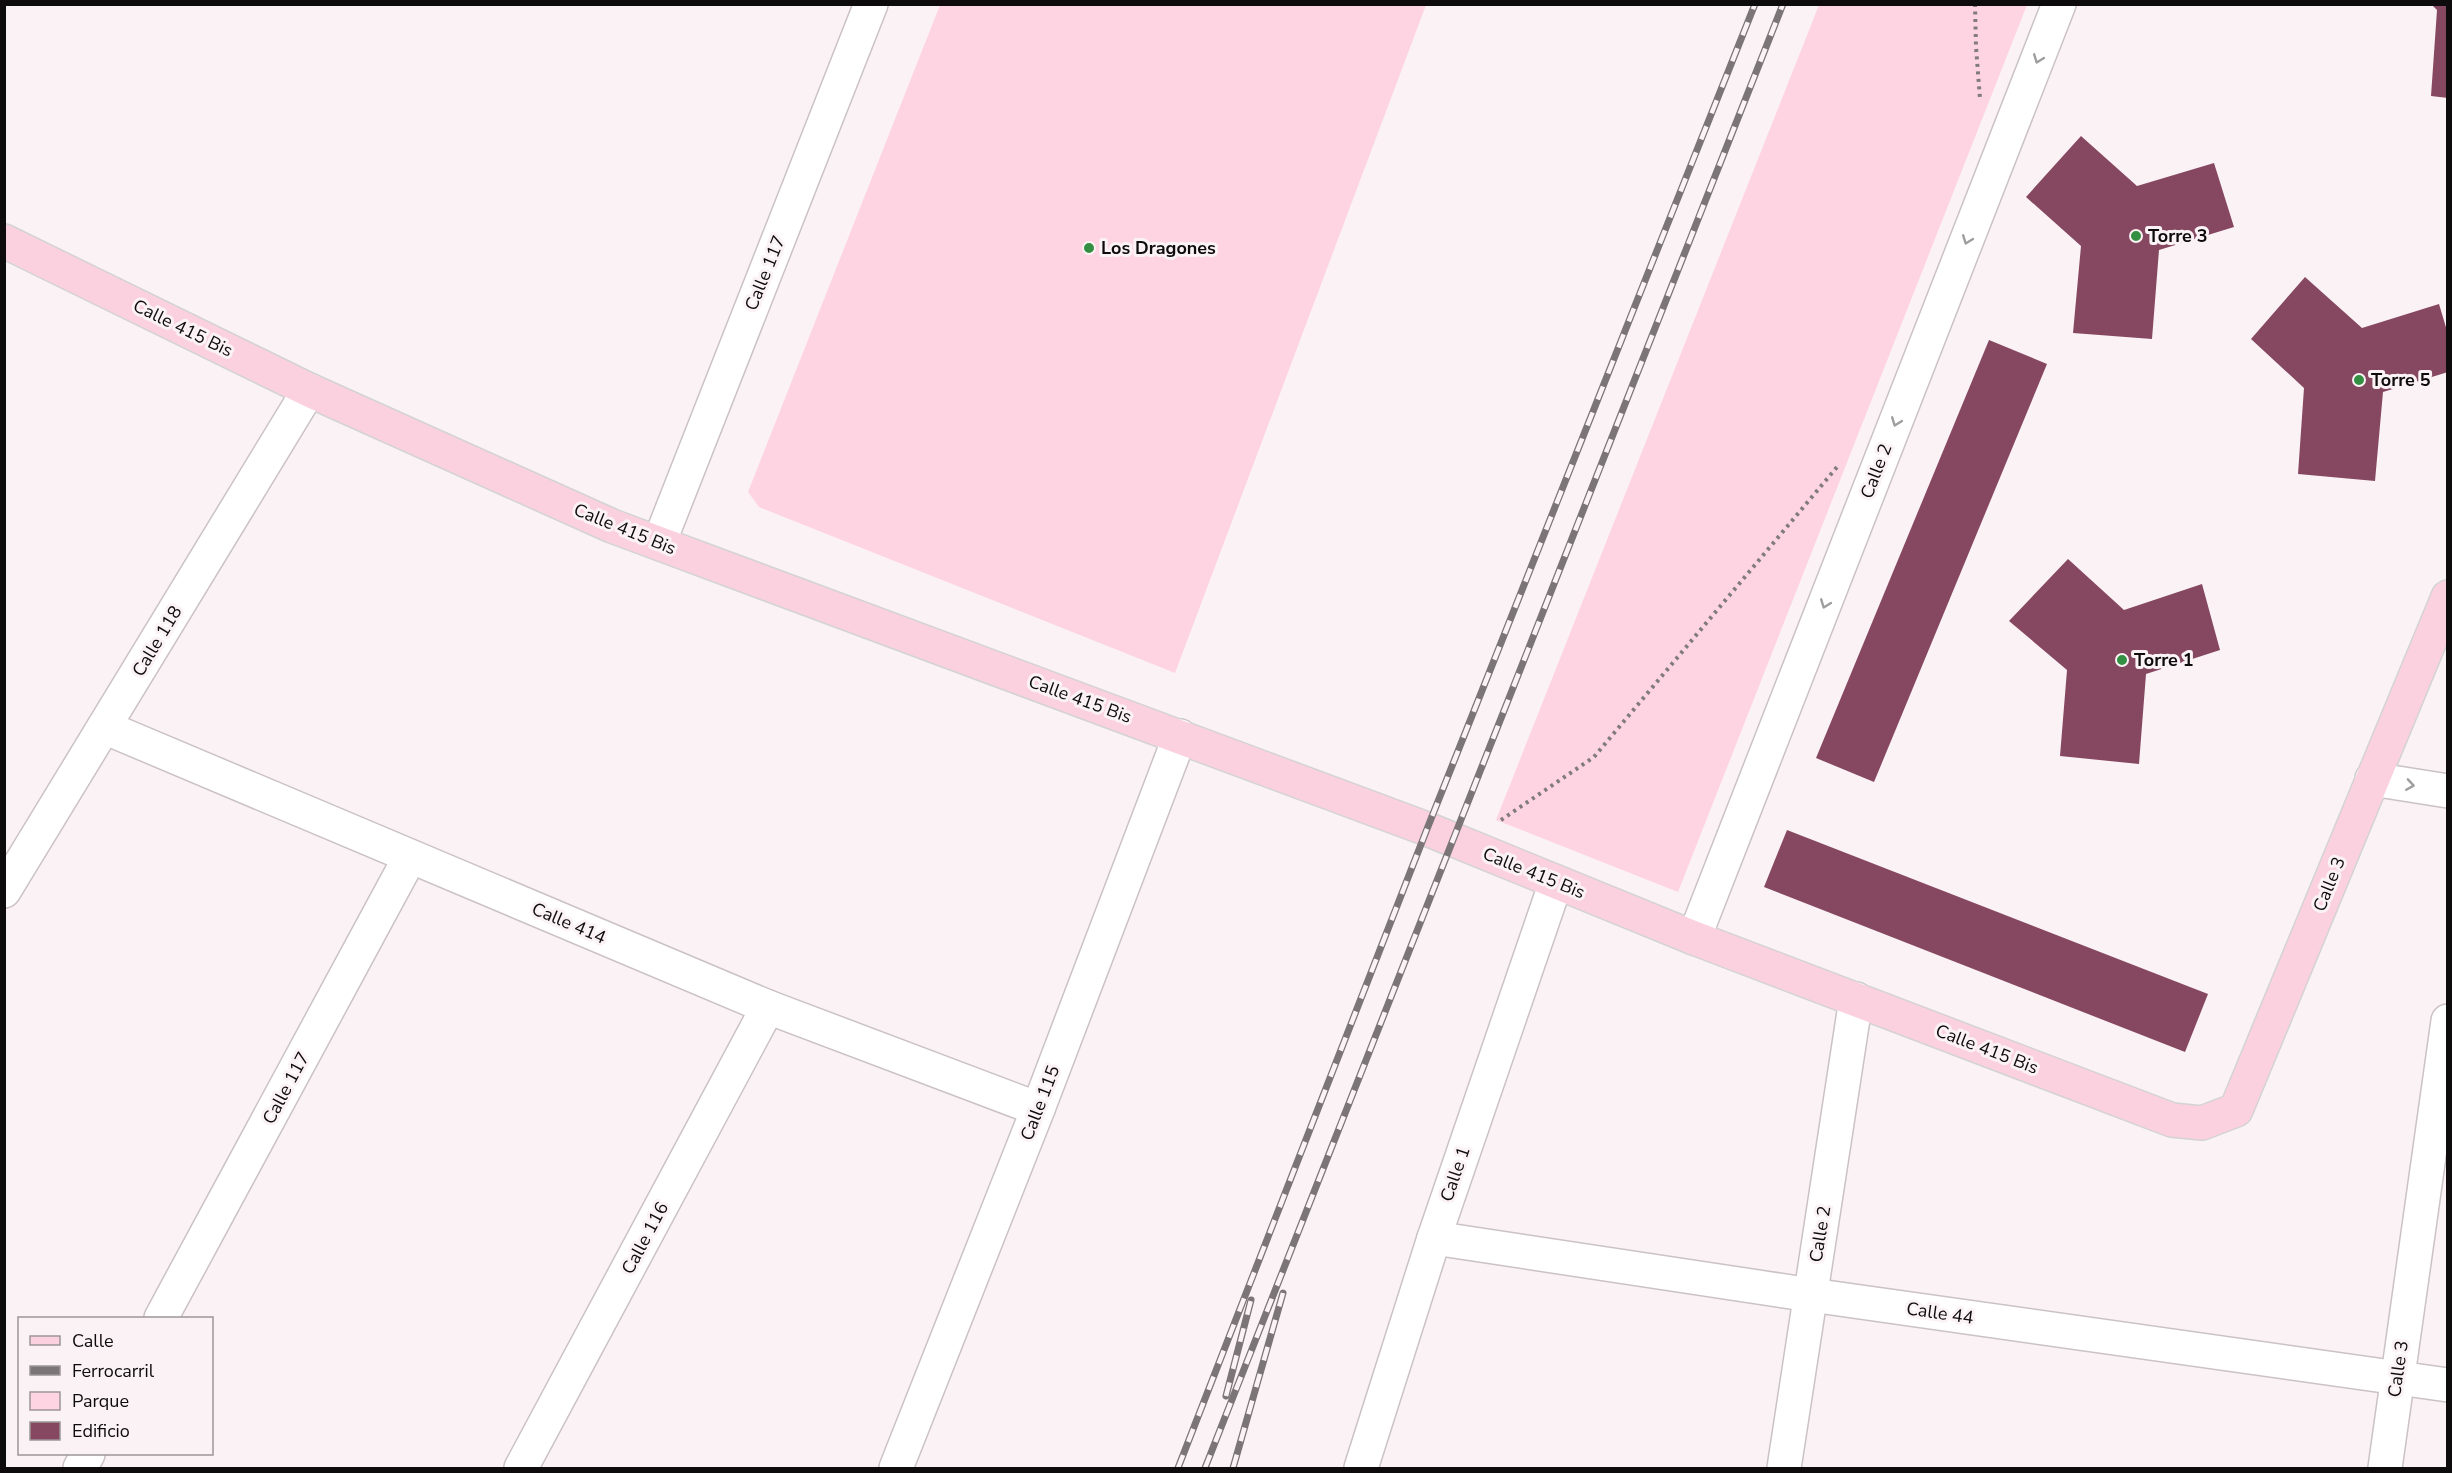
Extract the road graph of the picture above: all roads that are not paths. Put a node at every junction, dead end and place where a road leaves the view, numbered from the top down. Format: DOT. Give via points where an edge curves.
graph roads {
  1 [pos="871,4"];
  2 [pos="2059,4"];
  3 [pos="4,241"];
  4 [pos="309,390"];
  5 [pos="659,543"];
  6 [pos="2448,597"];
  7 [pos="104,727"];
  8 [pos="1180,736"];
  9 [pos="2372,779"];
  10 [pos="2448,791"];
  11 [pos="410,856"];
  12 [pos="1556,882"];
  13 [pos="4,891"];
  14 [pos="1694,938"];
  15 [pos="1856,999"];
  16 [pos="768,1007"];
  17 [pos="2448,1021"];
  18 [pos="1038,1109"];
  19 [pos="2172,1120"];
  20 [pos="1434,1238"];
  21 [pos="1811,1295"];
  22 [pos="162,1317"];
  23 [pos="2397,1379"];
  24 [pos="2448,1385"];
  25 [pos="521,1468"];
  26 [pos="896,1468"];
  27 [pos="1361,1468"];
  28 [pos="1784,1468"];
  29 [pos="2385,1468"];
  1 -- 5 [label="street, Calle 117"];
  2 -- 14 [label="street, Calle 2, one-way"];
  3 -- 4 [label="main road, Calle 415 Bis"];
  4 -- 5 [label="main road, Calle 415 Bis" via="612,526"];
  4 -- 7 [label="street, Calle 118"];
  5 -- 8 [label="main road, Calle 415 Bis"];
  6 -- 9 [label="main road, Calle 3"];
  7 -- 11 [label="street, Calle 414"];
  7 -- 13 [label="street, Calle 118"];
  8 -- 12 [label="main road, Calle 415 Bis"];
  8 -- 18 [label="street, Calle 115"];
  9 -- 10 [label="street, one-way"];
  9 -- 19 [label="main road, Calle 3" via="2236,1110 2202,1123"];
  11 -- 16 [label="street, Calle 414"];
  11 -- 22 [label="street, Calle 117"];
  12 -- 14 [label="main road, Calle 415 Bis"];
  12 -- 20 [label="street, Calle 1"];
  14 -- 15 [label="main road, Calle 415 Bis"];
  15 -- 19 [label="main road, Calle 415 Bis"];
  15 -- 21 [label="street, Calle 2"];
  16 -- 18 [label="street, Calle 414"];
  16 -- 25 [label="street, Calle 116"];
  17 -- 23 [label="street, Calle 3"];
  18 -- 26 [label="street, Calle 115"];
  20 -- 21 [label="street, Calle 44"];
  20 -- 27 [label="street, Calle 1"];
  21 -- 23 [label="street, Calle 44"];
  21 -- 28 [label="street, Calle 2"];
  23 -- 24 [label="street, Calle 44"];
  23 -- 29 [label="street, Calle 3"];
}
